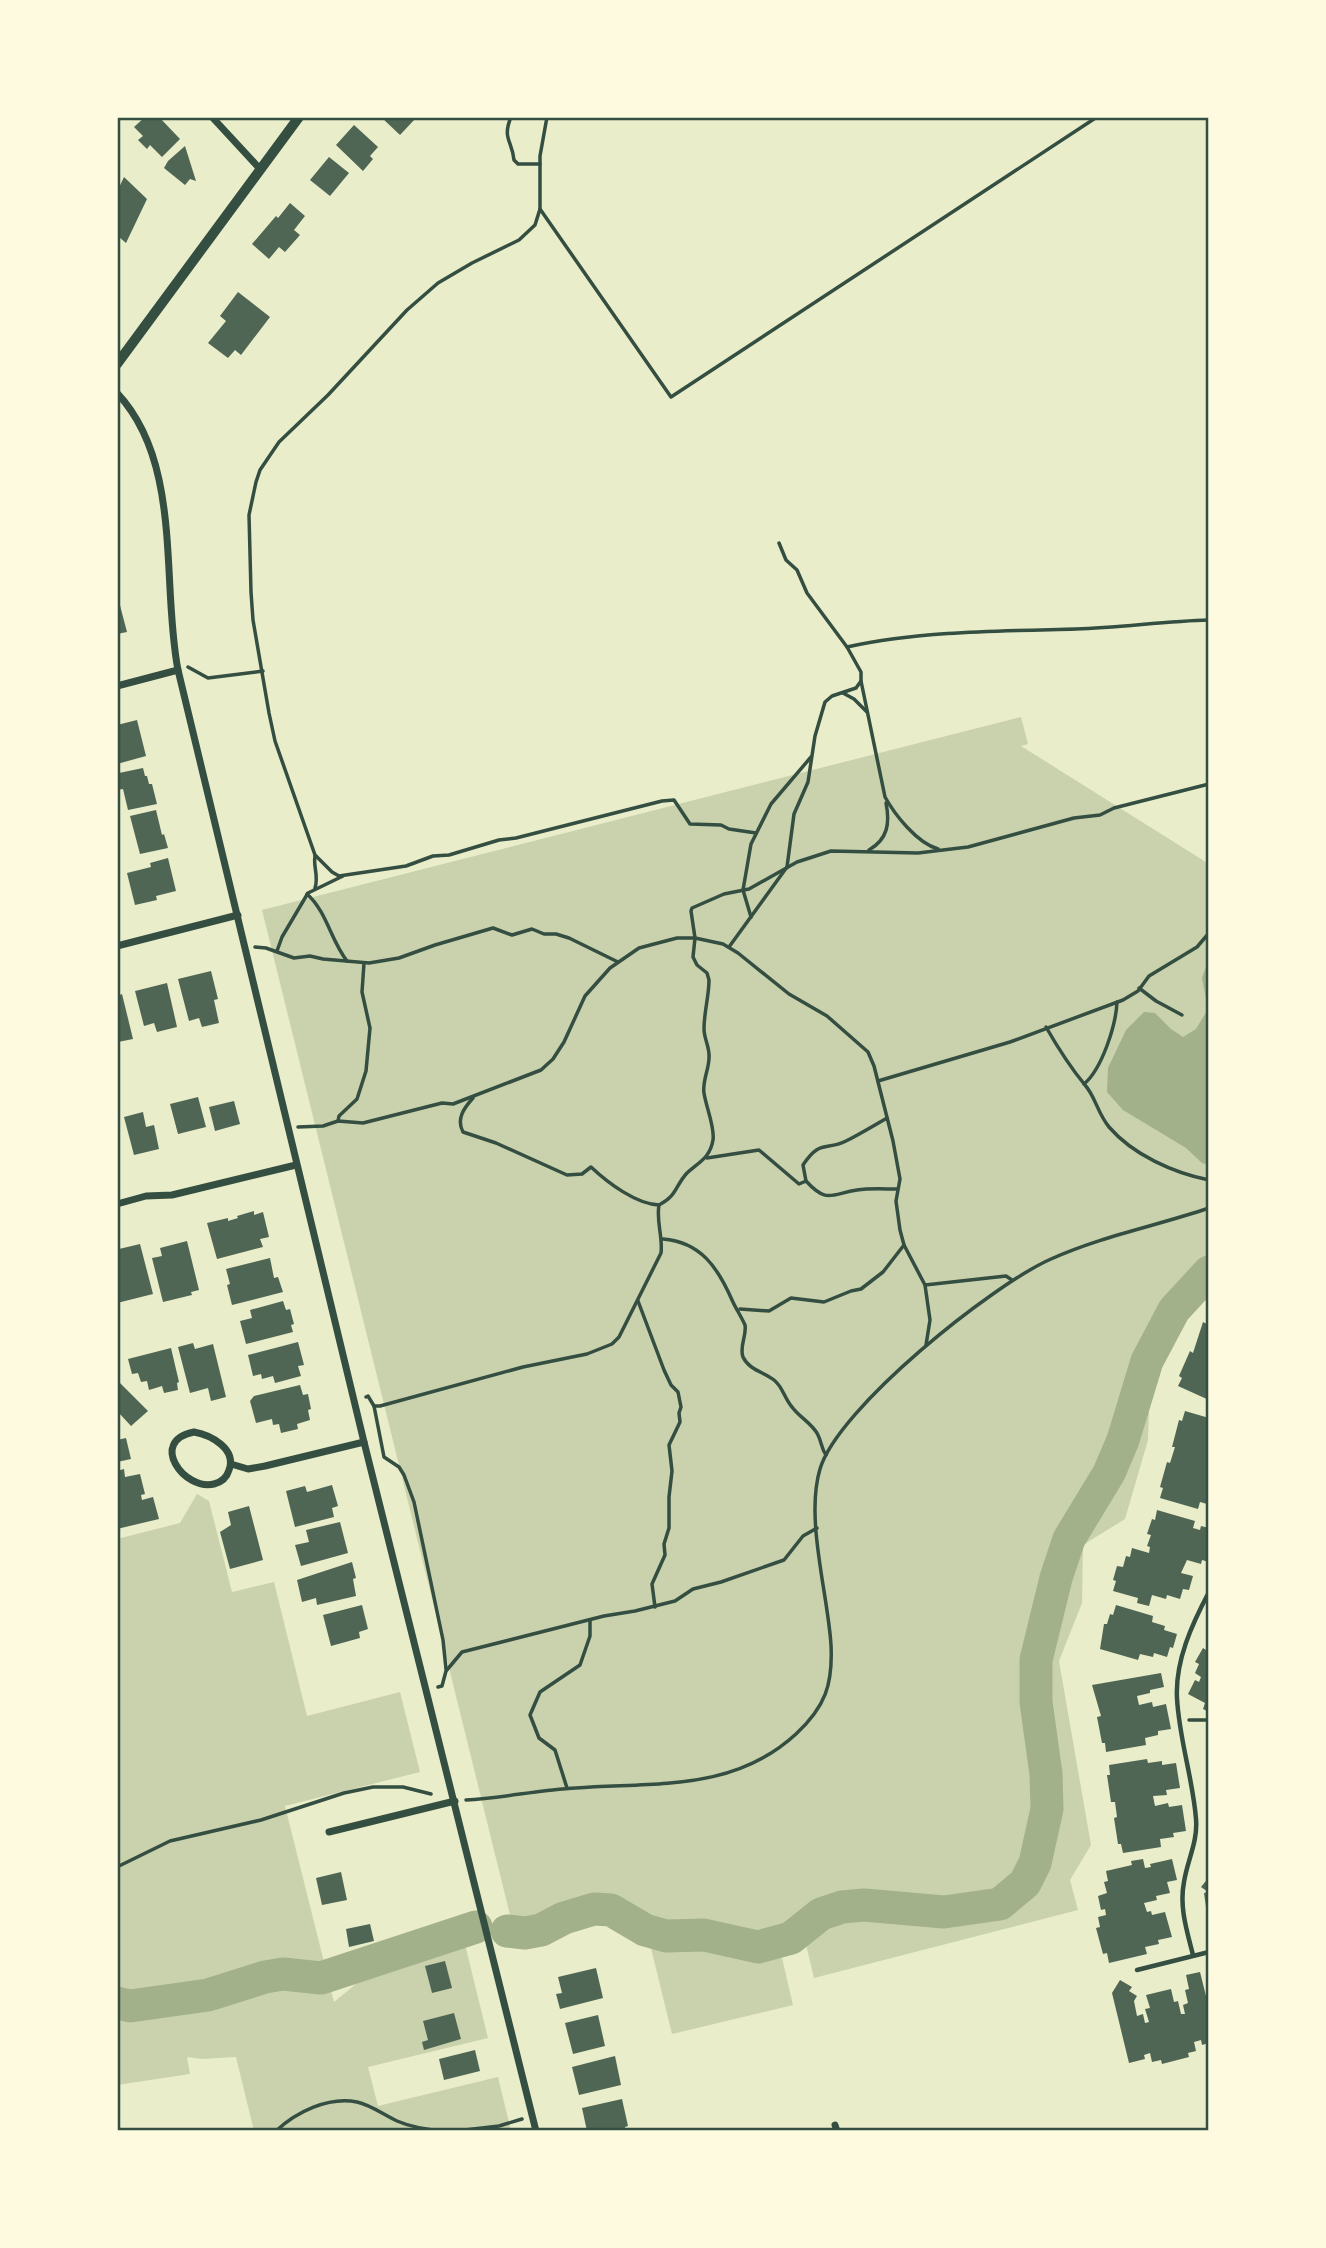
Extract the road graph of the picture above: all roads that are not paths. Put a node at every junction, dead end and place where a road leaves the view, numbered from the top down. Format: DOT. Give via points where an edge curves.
graph roads {
  1 [pos="212,117"];
  2 [pos="299,117"];
  3 [pos="260,169"];
  4 [pos="117,364"];
  5 [pos="117,393"];
  6 [pos="178,670"];
  7 [pos="117,686"];
  8 [pos="238,915"];
  9 [pos="117,946"];
  10 [pos="296,1165"];
  11 [pos="117,1204"];
  12 [pos="364,1442"];
  13 [pos="231,1464"];
  14 [pos="1209,1592"];
  15 [pos="455,1801"];
  16 [pos="328,1832"];
  17 [pos="1209,1952"];
  18 [pos="1193,1955"];
  19 [pos="1137,1970"];
  20 [pos="536,2131"];
  1 -- 3 [label="street"];
  2 -- 3 [label="street"];
  3 -- 4 [label="street"];
  5 -- 6 [label="street" via="143,434 161,485"];
  6 -- 7 [label="street"];
  6 -- 8 [label="street"];
  8 -- 9 [label="street"];
  8 -- 10 [label="street"];
  10 -- 11 [label="street"];
  10 -- 12 [label="street"];
  12 -- 13 [label="street" via="248,1469"];
  12 -- 15 [label="street"];
  13 -- 13 [label="street" via="222,1445 203,1433 185,1433 173,1447 174,1464 180,1471 209,1485 228,1475"];
  14 -- 18 [label="lane" via="1182,1657 1177,1698 1196,1821 1182,1899"];
  15 -- 16 [label="street"];
  15 -- 20 [label="street"];
  17 -- 18 [label="lane"];
  18 -- 19 [label="lane"];
}
